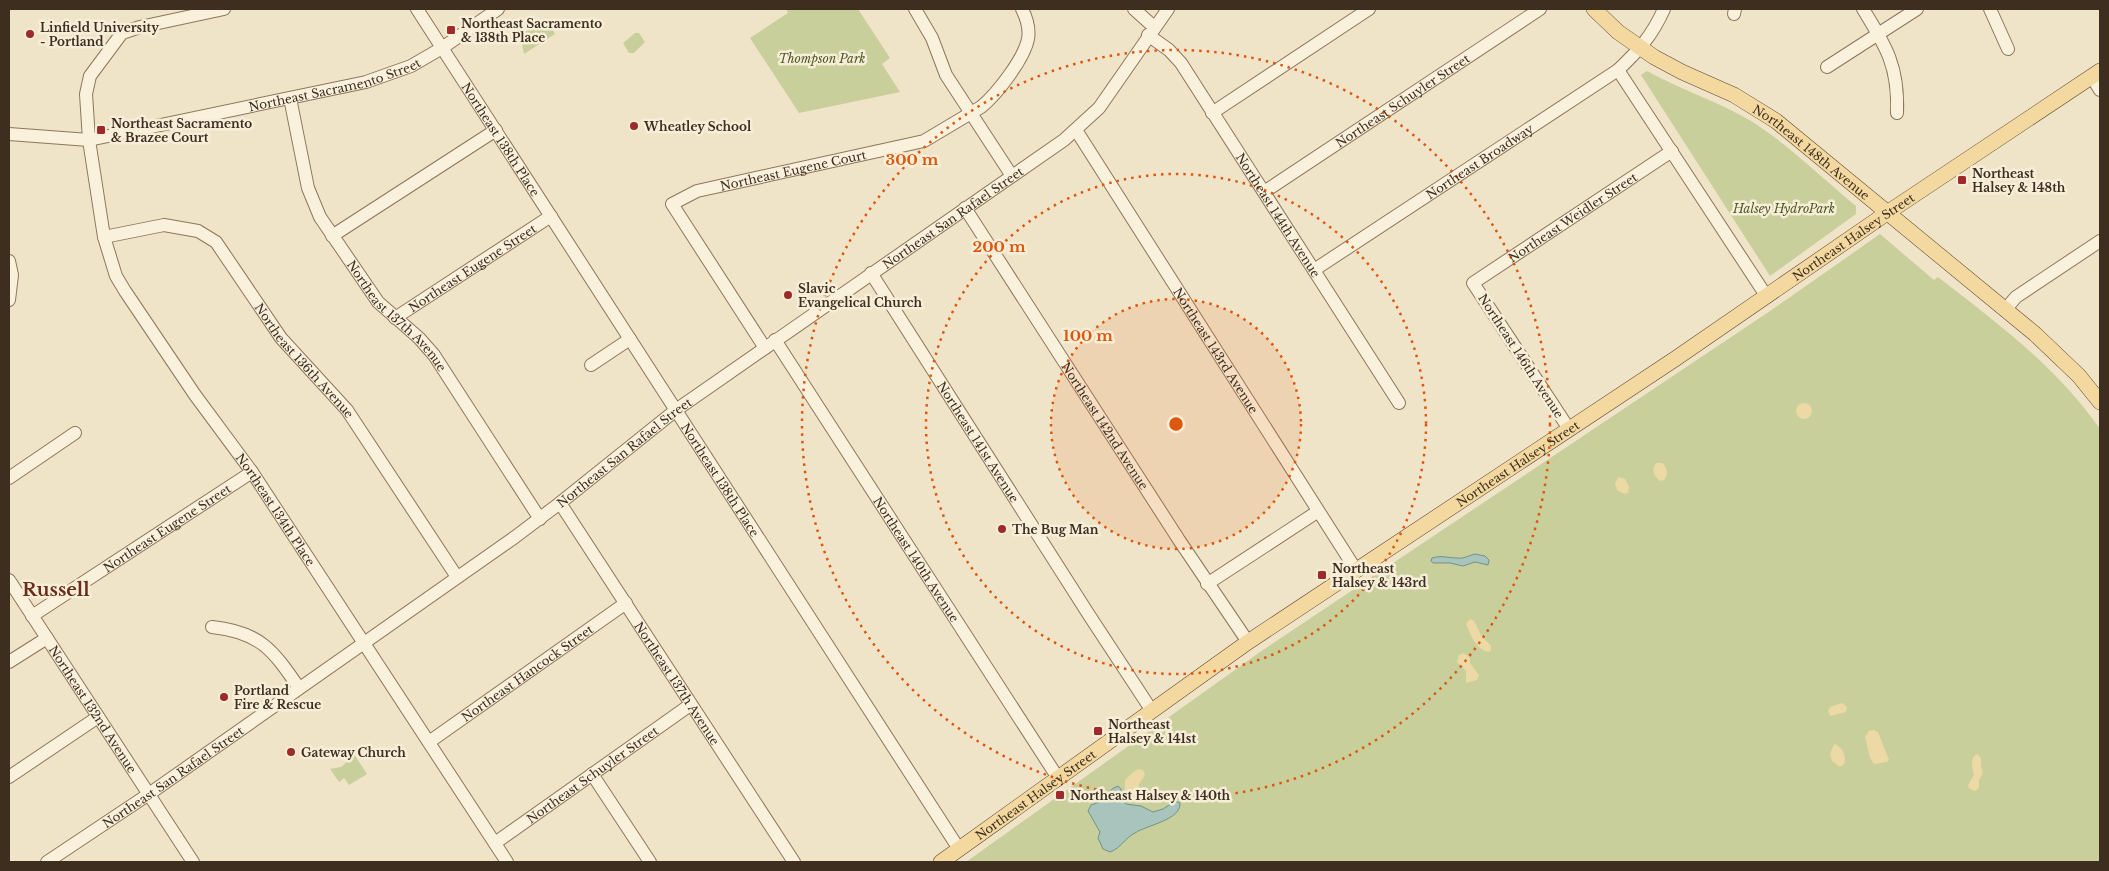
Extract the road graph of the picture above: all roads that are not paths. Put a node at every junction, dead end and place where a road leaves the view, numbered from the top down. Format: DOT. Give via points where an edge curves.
graph roads {
  1 [pos="224,9"];
  2 [pos="417,9"];
  3 [pos="498,9"];
  4 [pos="915,9"];
  5 [pos="1022,9"];
  6 [pos="1134,9"];
  7 [pos="1168,9"];
  8 [pos="1369,9"];
  9 [pos="1540,9"];
  10 [pos="1594,9"];
  11 [pos="1664,9"];
  12 [pos="1863,9"];
  13 [pos="1917,9"];
  14 [pos="1990,9"];
  15 [pos="1151,31"];
  16 [pos="1878,34"];
  17 [pos="442,48"];
  18 [pos="1641,49"];
  19 [pos="2008,49"];
  20 [pos="1828,67"];
  21 [pos="1618,70"];
  22 [pos="2096,74"];
  23 [pos="2100,90"];
  24 [pos="290,98"];
  25 [pos="1212,112"];
  26 [pos="1897,113"];
  27 [pos="971,114"];
  28 [pos="496,130"];
  29 [pos="1076,130"];
  30 [pos="9,134"];
  31 [pos="89,140"];
  32 [pos="1672,151"];
  33 [pos="1012,176"];
  34 [pos="1264,192"];
  35 [pos="964,208"];
  36 [pos="1887,213"];
  37 [pos="551,216"];
  38 [pos="332,236"];
  39 [pos="104,237"];
  40 [pos="2100,241"];
  41 [pos="9,261"];
  42 [pos="1314,270"];
  43 [pos="871,273"];
  44 [pos="1473,283"];
  45 [pos="1767,297"];
  46 [pos="9,300"];
  47 [pos="2005,310"];
  48 [pos="395,318"];
  49 [pos="630,339"];
  50 [pos="775,340"];
  51 [pos="764,348"];
  52 [pos="591,365"];
  53 [pos="2100,402"];
  54 [pos="1399,403"];
  55 [pos="676,410"];
  56 [pos="1569,429"];
  57 [pos="75,433"];
  58 [pos="252,472"];
  59 [pos="9,478"];
  60 [pos="560,504"];
  61 [pos="1317,512"];
  62 [pos="540,518"];
  63 [pos="1356,570"];
  64 [pos="457,577"];
  65 [pos="9,580"];
  66 [pos="1208,584"];
  67 [pos="626,603"];
  68 [pos="32,616"];
  69 [pos="212,627"];
  70 [pos="47,638"];
  71 [pos="364,642"];
  72 [pos="1248,642"];
  73 [pos="9,662"];
  74 [pos="299,688"];
  75 [pos="690,705"];
  76 [pos="1152,710"];
  77 [pos="98,717"];
  78 [pos="429,742"];
  79 [pos="592,774"];
  80 [pos="9,777"];
  81 [pos="1058,778"];
  82 [pos="148,794"];
  83 [pos="495,843"];
  84 [pos="959,849"];
  85 [pos="47,862"];
  86 [pos="193,862"];
  87 [pos="507,862"];
  88 [pos="650,862"];
  89 [pos="794,862"];
  90 [pos="941,862"];
  1 -- 31 [label="street, Northeast 134th Place" via="122,33 95,67 87,85"];
  2 -- 17 [label="street, Northeast 138th Place"];
  3 -- 17 [label="street, Northeast Sacramento Street"];
  4 -- 27 [label="street" via="932,38 946,74"];
  5 -- 27 [label="street, Northeast Eugene Court" via="1029,33 1025,48 988,101"];
  6 -- 15 [label="street, Northeast 144th Avenue"];
  7 -- 15 [label="street, Northeast San Rafael Street"];
  8 -- 25 [label="street"];
  9 -- 34 [label="street, Northeast Schuyler Street"];
  10 -- 18 [label="main road, Northeast 148th Avenue"];
  11 -- 18 [label="street"];
  12 -- 16 [label="street"];
  13 -- 16 [label="street"];
  14 -- 19 [label="street"];
  15 -- 25 [label="street, Northeast 144th Avenue" via="1177,57"];
  15 -- 29 [label="street, Northeast San Rafael Street" via="1106,98"];
  16 -- 20 [label="street"];
  16 -- 26 [label="street" via="1895,74"];
  17 -- 24 [label="street, Northeast Sacramento Street" via="383,77"];
  17 -- 28 [label="street, Northeast 138th Place"];
  18 -- 21 [label="street, Northeast Broadway"];
  18 -- 36 [label="main road, Northeast 148th Avenue" via="1672,68 1764,112"];
  21 -- 32 [label="street"];
  21 -- 42 [label="street, Northeast Broadway"];
  22 -- 23 [label="street"];
  22 -- 36 [label="main road, Northeast Halsey Street"];
  24 -- 31 [label="street, Northeast Sacramento Street"];
  24 -- 38 [label="street, Northeast 137th Avenue" via="310,198"];
  25 -- 34 [label="street, Northeast 144th Avenue"];
  27 -- 33 [label="street"];
  27 -- 51 [label="street, Northeast Eugene Court" via="924,141 697,191 672,204"];
  28 -- 37 [label="street, Northeast 138th Place"];
  28 -- 38 [label="street"];
  29 -- 33 [label="street, Northeast San Rafael Street"];
  29 -- 61 [label="street, Northeast 143rd Avenue"];
  30 -- 31 [label="street, Northeast Sacramento Street"];
  31 -- 39 [label="street, Northeast 134th Place"];
  32 -- 44 [label="street, Northeast Weidler Street"];
  32 -- 45 [label="street"];
  33 -- 35 [label="street, Northeast San Rafael Street"];
  34 -- 42 [label="street, Northeast 144th Avenue"];
  35 -- 43 [label="street, Northeast San Rafael Street"];
  35 -- 66 [label="street, Northeast 142nd Avenue"];
  36 -- 45 [label="main road, Northeast Halsey Street"];
  36 -- 47 [label="main road, Northeast 148th Avenue"];
  37 -- 48 [label="street, Northeast Eugene Street"];
  37 -- 49 [label="street, Northeast 138th Place"];
  38 -- 48 [label="street, Northeast 137th Avenue" via="378,302"];
  39 -- 58 [label="street, Northeast 134th Place" via="116,276 195,395"];
  39 -- 64 [label="street, Northeast 136th Avenue" via="174,225 198,231 216,242 281,338 347,410"];
  40 -- 47 [label="street" via="2016,297"];
  41 -- 46 [label="street" via="12,275"];
  42 -- 54 [label="street, Northeast 144th Avenue"];
  43 -- 50 [label="street, Northeast San Rafael Street"];
  43 -- 76 [label="street, Northeast 141st Avenue"];
  44 -- 56 [label="street, Northeast 146th Avenue"];
  45 -- 56 [label="main road, Northeast Halsey Street"];
  47 -- 53 [label="main road, Northeast 148th Avenue" via="2079,376"];
  48 -- 62 [label="street, Northeast 137th Avenue" via="420,338 434,355"];
  49 -- 52 [label="street"];
  49 -- 55 [label="street, Northeast 138th Place"];
  50 -- 51 [label="street, Northeast San Rafael Street"];
  50 -- 81 [label="street, Northeast 140th Avenue"];
  51 -- 55 [label="street, Northeast San Rafael Street"];
  55 -- 60 [label="street, Northeast San Rafael Street"];
  55 -- 84 [label="street, Northeast 138th Place"];
  56 -- 63 [label="main road, Northeast Halsey Street"];
  57 -- 59 [label="street"];
  58 -- 68 [label="street, Northeast Eugene Street"];
  58 -- 71 [label="street, Northeast 134th Place"];
  60 -- 62 [label="street, Northeast San Rafael Street"];
  60 -- 67 [label="street, Northeast 137th Avenue"];
  61 -- 63 [label="street, Northeast 143rd Avenue"];
  61 -- 66 [label="street"];
  62 -- 64 [label="street, Northeast San Rafael Street"];
  63 -- 72 [label="main road, Northeast Halsey Street"];
  64 -- 71 [label="street, Northeast San Rafael Street"];
  65 -- 68 [label="street, Northeast 132nd Avenue"];
  66 -- 72 [label="street, Northeast 142nd Avenue"];
  67 -- 75 [label="street, Northeast 137th Avenue"];
  67 -- 78 [label="street, Northeast Hancock Street"];
  68 -- 70 [label="street, Northeast 132nd Avenue"];
  69 -- 74 [label="street" via="234,629 261,643 276,656"];
  70 -- 73 [label="street"];
  70 -- 77 [label="street, Northeast 132nd Avenue"];
  71 -- 74 [label="street, Northeast San Rafael Street"];
  71 -- 78 [label="street, Northeast 134th Place"];
  72 -- 76 [label="main road, Northeast Halsey Street"];
  74 -- 82 [label="street, Northeast San Rafael Street"];
  75 -- 79 [label="street, Northeast Schuyler Street"];
  75 -- 89 [label="street, Northeast 137th Avenue"];
  76 -- 81 [label="main road, Northeast Halsey Street"];
  77 -- 80 [label="street"];
  77 -- 82 [label="street, Northeast 132nd Avenue"];
  78 -- 83 [label="street, Northeast 134th Place"];
  79 -- 83 [label="street, Northeast Schuyler Street"];
  79 -- 88 [label="street"];
  81 -- 84 [label="main road, Northeast Halsey Street"];
  82 -- 85 [label="street, Northeast San Rafael Street"];
  82 -- 86 [label="street, Northeast 132nd Avenue"];
  83 -- 87 [label="street, Northeast 134th Place"];
  84 -- 90 [label="main road, Northeast Halsey Street"];
}
